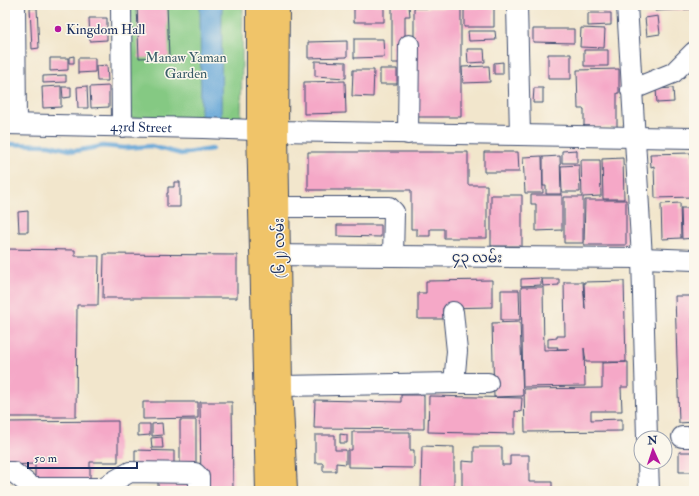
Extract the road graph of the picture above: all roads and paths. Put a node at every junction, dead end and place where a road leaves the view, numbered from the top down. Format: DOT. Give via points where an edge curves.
graph roads {
  1 [pos="15,5"];
  2 [pos="121,5"];
  3 [pos="258,5"];
  4 [pos="278,5"];
  5 [pos="517,5"];
  6 [pos="627,5"];
  7 [pos="409,44"];
  8 [pos="694,52"];
  9 [pos="631,90"];
  10 [pos="11,124"];
  11 [pos="122,127"];
  12 [pos="268,131"];
  13 [pos="408,134"];
  14 [pos="520,135"];
  15 [pos="634,137"];
  16 [pos="694,138"];
  17 [pos="279,207"];
  18 [pos="270,255"];
  19 [pos="392,256"];
  20 [pos="642,258"];
  21 [pos="694,260"];
  22 [pos="453,312"];
  23 [pos="454,383"];
  24 [pos="488,383"];
  25 [pos="281,386"];
  26 [pos="647,430"];
  27 [pos="648,470"];
  28 [pos="11,478"];
  29 [pos="33,489"];
  30 [pos="102,490"];
  31 [pos="199,491"];
  32 [pos="267,491"];
  33 [pos="286,491"];
  34 [pos="649,491"];
  1 -- 10 [label="street"];
  2 -- 11 [label="street"];
  3 -- 12 [label="main road, (၆၂) လမ်း"];
  4 -- 12 [label="main road, (၆၂) လမ်း"];
  5 -- 14 [label="street"];
  6 -- 9 [label="street"];
  7 -- 13 [label="street"];
  8 -- 9 [label="street" via="673,73"];
  9 -- 15 [label="street"];
  10 -- 11 [label="street, 43rd Street"];
  11 -- 12 [label="street, 43rd Street"];
  12 -- 13 [label="street, 43rd Street"];
  12 -- 17 [label="main road, (၆၂) လမ်း"];
  12 -- 18 [label="main road, (၆၂) လမ်း"];
  13 -- 14 [label="street, 43rd Street"];
  14 -- 15 [label="street, 43rd Street"];
  15 -- 16 [label="street, 43rd Street"];
  15 -- 20 [label="street"];
  17 -- 18 [label="main road, (၆၂) လမ်း"];
  17 -- 19 [label="street" via="389,207 394,212"];
  18 -- 19 [label="street, ၄၃ လမ်း"];
  18 -- 25 [label="main road, (၆၂) လမ်း"];
  18 -- 32 [label="main road, (၆၂) လမ်း"];
  19 -- 20 [label="street, ၄၃ လမ်း"];
  20 -- 21 [label="street, ၄၃ လမ်း"];
  20 -- 26 [label="street"];
  22 -- 23 [label="street" via="457,351"];
  23 -- 24 [label="street"];
  23 -- 25 [label="street"];
  25 -- 33 [label="main road, (၆၂) လမ်း"];
  27 -- 34 [label="street"];
  28 -- 29 [label="street"];
  29 -- 30 [label="street"];
  30 -- 31 [label="street" via="130,472 195,473 199,477"];
}
